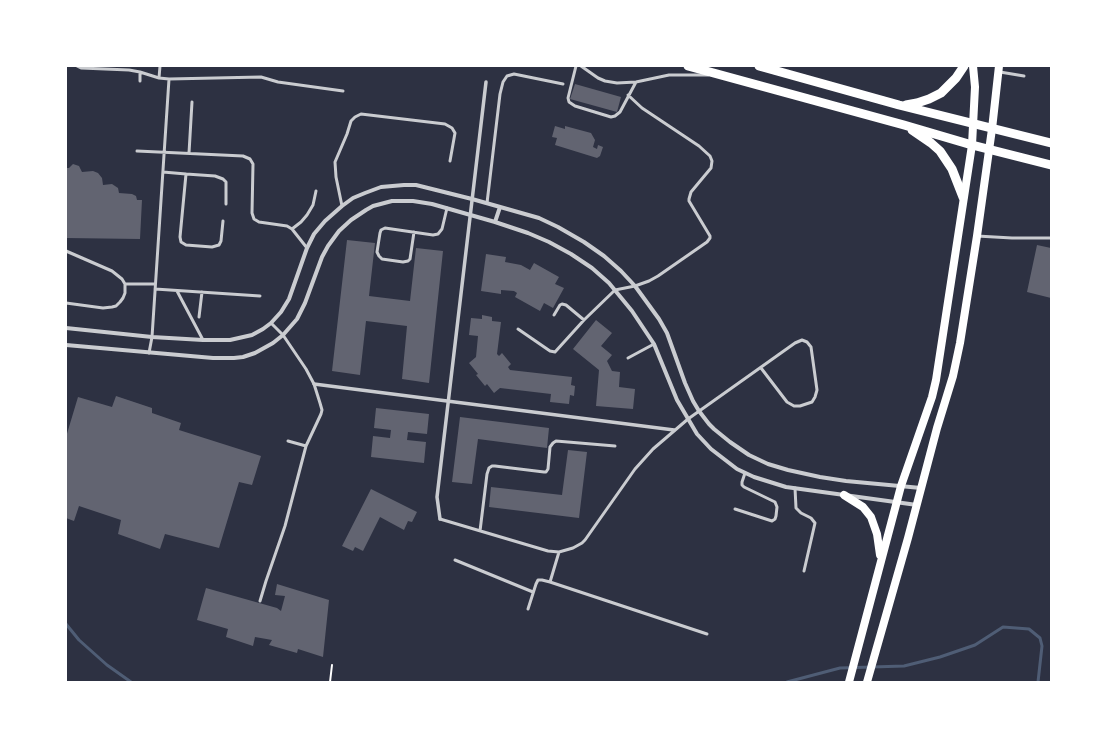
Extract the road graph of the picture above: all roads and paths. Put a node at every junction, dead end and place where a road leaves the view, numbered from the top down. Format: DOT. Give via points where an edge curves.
graph roads {
  1 [pos="77,66"];
  2 [pos="160,66"];
  3 [pos="576,66"];
  4 [pos="581,66"];
  5 [pos="688,66"];
  6 [pos="759,66"];
  7 [pos="964,66"];
  8 [pos="973,66"];
  9 [pos="998,69"];
  10 [pos="140,72"];
  11 [pos="719,75"];
  12 [pos="1024,76"];
  13 [pos="159,78"];
  14 [pos="169,79"];
  15 [pos="140,81"];
  16 [pos="486,82"];
  17 [pos="636,82"];
  18 [pos="563,84"];
  19 [pos="343,91"];
  20 [pos="628,96"];
  21 [pos="192,102"];
  22 [pos="899,105"];
  23 [pos="974,124"];
  24 [pos="904,125"];
  25 [pos="992,129"];
  26 [pos="1051,143"];
  27 [pos="972,145"];
  28 [pos="989,150"];
  29 [pos="137,151"];
  30 [pos="164,152"];
  31 [pos="189,153"];
  32 [pos="450,161"];
  33 [pos="1051,165"];
  34 [pos="162,172"];
  35 [pos="186,174"];
  36 [pos="316,191"];
  37 [pos="963,197"];
  38 [pos="472,199"];
  39 [pos="487,203"];
  40 [pos="226,204"];
  41 [pos="342,206"];
  42 [pos="500,207"];
  43 [pos="447,208"];
  44 [pos="470,215"];
  45 [pos="223,221"];
  46 [pos="495,222"];
  47 [pos="292,229"];
  48 [pos="414,232"];
  49 [pos="977,236"];
  50 [pos="1051,238"];
  51 [pos="308,248"];
  52 [pos="66,251"];
  53 [pos="126,284"];
  54 [pos="155,284"];
  55 [pos="635,286"];
  56 [pos="155,289"];
  57 [pos="615,290"];
  58 [pos="177,291"];
  59 [pos="202,292"];
  60 [pos="260,296"];
  61 [pos="66,303"];
  62 [pos="554,315"];
  63 [pos="199,317"];
  64 [pos="584,320"];
  65 [pos="271,323"];
  66 [pos="66,328"];
  67 [pos="518,329"];
  68 [pos="283,335"];
  69 [pos="152,336"];
  70 [pos="202,340"];
  71 [pos="654,344"];
  72 [pos="66,345"];
  73 [pos="150,353"];
  74 [pos="628,358"];
  75 [pos="761,368"];
  76 [pos="314,384"];
  77 [pos="447,401"];
  78 [pos="699,411"];
  79 [pos="688,419"];
  80 [pos="674,430"];
  81 [pos="288,441"];
  82 [pos="306,446"];
  83 [pos="615,446"];
  84 [pos="745,473"];
  85 [pos="901,486"];
  86 [pos="795,488"];
  87 [pos="921,488"];
  88 [pos="844,495"];
  89 [pos="896,502"];
  90 [pos="917,505"];
  91 [pos="734,509"];
  92 [pos="440,519"];
  93 [pos="480,531"];
  94 [pos="559,552"];
  95 [pos="455,560"];
  96 [pos="881,562"];
  97 [pos="804,571"];
  98 [pos="550,582"];
  99 [pos="533,592"];
  100 [pos="260,601"];
  101 [pos="528,609"];
  102 [pos="707,634"];
  103 [pos="332,665"];
  104 [pos="330,682"];
  105 [pos="849,682"];
  106 [pos="867,682"];
  1 -- 10 [label="lane"];
  2 -- 13 [label="lane"];
  3 -- 20 [label="lane" via="568,98 571,104 613,117 620,112"];
  4 -- 17 [label="lane" via="605,81"];
  5 -- 11 [label="main road"];
  6 -- 22 [label="main road"];
  7 -- 22 [label="main road" via="941,93 929,100"];
  8 -- 23 [label="main road"];
  9 -- 12 [label="lane"];
  9 -- 25 [label="main road"];
  10 -- 13 [label="lane"];
  10 -- 15 [label="lane"];
  11 -- 17 [label="lane" via="669,75"];
  11 -- 24 [label="main road"];
  13 -- 14 [label="lane"];
  14 -- 19 [label="lane" via="261,77 278,82"];
  14 -- 30 [label="lane"];
  16 -- 38 [label="street"];
  17 -- 20 [label="lane"];
  18 -- 39 [label="lane" via="514,74 507,76 503,82"];
  20 -- 55 [label="lane" via="706,151 712,161 711,168 688,199 710,236 709,240 658,276"];
  21 -- 31 [label="lane"];
  22 -- 23 [label="main road"];
  23 -- 25 [label="main road"];
  23 -- 27 [label="main road"];
  24 -- 27 [label="main road"];
  24 -- 37 [label="main road" via="931,142 940,151 952,169"];
  25 -- 26 [label="main road"];
  25 -- 28 [label="main road"];
  27 -- 28 [label="main road"];
  27 -- 37 [label="main road"];
  28 -- 33 [label="main road"];
  28 -- 49 [label="main road"];
  29 -- 30 [label="lane"];
  30 -- 31 [label="lane"];
  30 -- 34 [label="lane"];
  31 -- 47 [label="lane" via="243,156 250,159 253,164 254,219"];
  32 -- 41 [label="lane" via="455,133 445,124 361,114 351,121 336,162"];
  34 -- 35 [label="lane"];
  34 -- 54 [label="lane"];
  35 -- 40 [label="lane" via="223,179 226,182"];
  35 -- 45 [label="lane" via="181,242 186,245 219,245"];
  36 -- 47 [label="lane" via="313,205 307,215"];
  37 -- 85 [label="main road" via="936,380"];
  38 -- 39 [label="street"];
  38 -- 41 [label="street" via="416,185 404,185 381,187 353,198"];
  38 -- 44 [label="street"];
  39 -- 42 [label="street"];
  41 -- 51 [label="street" via="319,227"];
  42 -- 46 [label="street"];
  42 -- 55 [label="street" via="539,218 578,238 604,256"];
  43 -- 44 [label="street"];
  43 -- 48 [label="lane" via="440,232"];
  43 -- 68 [label="street" via="420,202 392,201 373,206 351,220 328,246 305,304 297,319"];
  44 -- 46 [label="street"];
  44 -- 77 [label="street"];
  46 -- 57 [label="street" via="528,233 559,248 592,268"];
  47 -- 51 [label="lane"];
  48 -- 48 [label="lane" via="385,228 381,230 377,252 379,256 382,259 408,261"];
  49 -- 50 [label="lane"];
  49 -- 87 [label="main road" via="956,362"];
  51 -- 65 [label="street" via="289,300"];
  52 -- 53 [label="lane" via="112,271"];
  53 -- 54 [label="lane"];
  53 -- 61 [label="lane" via="123,298 116,306 103,308"];
  54 -- 56 [label="lane"];
  55 -- 57 [label="lane"];
  55 -- 78 [label="street" via="667,333 685,383"];
  56 -- 58 [label="lane"];
  56 -- 69 [label="lane"];
  57 -- 64 [label="lane"];
  57 -- 71 [label="street"];
  58 -- 59 [label="lane"];
  58 -- 70 [label="lane"];
  59 -- 60 [label="lane"];
  59 -- 63 [label="lane"];
  62 -- 64 [label="lane" via="562,304"];
  64 -- 67 [label="lane" via="553,352"];
  65 -- 68 [label="lane"];
  65 -- 70 [label="street" via="252,335 240,338"];
  66 -- 69 [label="street"];
  68 -- 73 [label="street" via="255,353 243,357 213,358"];
  68 -- 76 [label="lane"];
  69 -- 70 [label="street"];
  69 -- 73 [label="lane"];
  71 -- 74 [label="lane"];
  71 -- 79 [label="street" via="677,400"];
  72 -- 73 [label="street"];
  75 -- 75 [label="lane" via="794,406 812,402 816,397 811,347 807,342 802,340 795,343"];
  75 -- 78 [label="lane"];
  76 -- 77 [label="street"];
  76 -- 82 [label="lane" via="321,414"];
  77 -- 80 [label="street"];
  77 -- 92 [label="street" via="437,496"];
  78 -- 79 [label="lane"];
  78 -- 85 [label="street" via="708,424 730,442 768,464 839,480"];
  79 -- 80 [label="lane"];
  79 -- 84 [label="street" via="711,449"];
  80 -- 94 [label="lane" via="646,456 585,540 573,548"];
  81 -- 82 [label="lane"];
  82 -- 100 [label="lane" via="285,526"];
  83 -- 93 [label="lane" via="556,441 550,447 546,472 492,466 487,474"];
  84 -- 86 [label="street"];
  84 -- 91 [label="lane" via="742,485 775,502 776,516 772,521"];
  85 -- 87 [label="street"];
  85 -- 89 [label="main road"];
  86 -- 88 [label="street"];
  86 -- 97 [label="lane" via="796,508 816,523"];
  87 -- 90 [label="main road"];
  88 -- 89 [label="street"];
  88 -- 96 [label="main road" via="863,507 870,517 877,534"];
  89 -- 90 [label="street"];
  89 -- 96 [label="main road"];
  90 -- 106 [label="main road"];
  92 -- 93 [label="lane"];
  93 -- 94 [label="lane" via="543,550"];
  94 -- 98 [label="lane"];
  95 -- 99 [label="lane"];
  96 -- 105 [label="main road"];
  98 -- 99 [label="lane" via="538,580"];
  98 -- 102 [label="lane"];
  99 -- 101 [label="lane"];
  103 -- 104 [label="path"];
}
